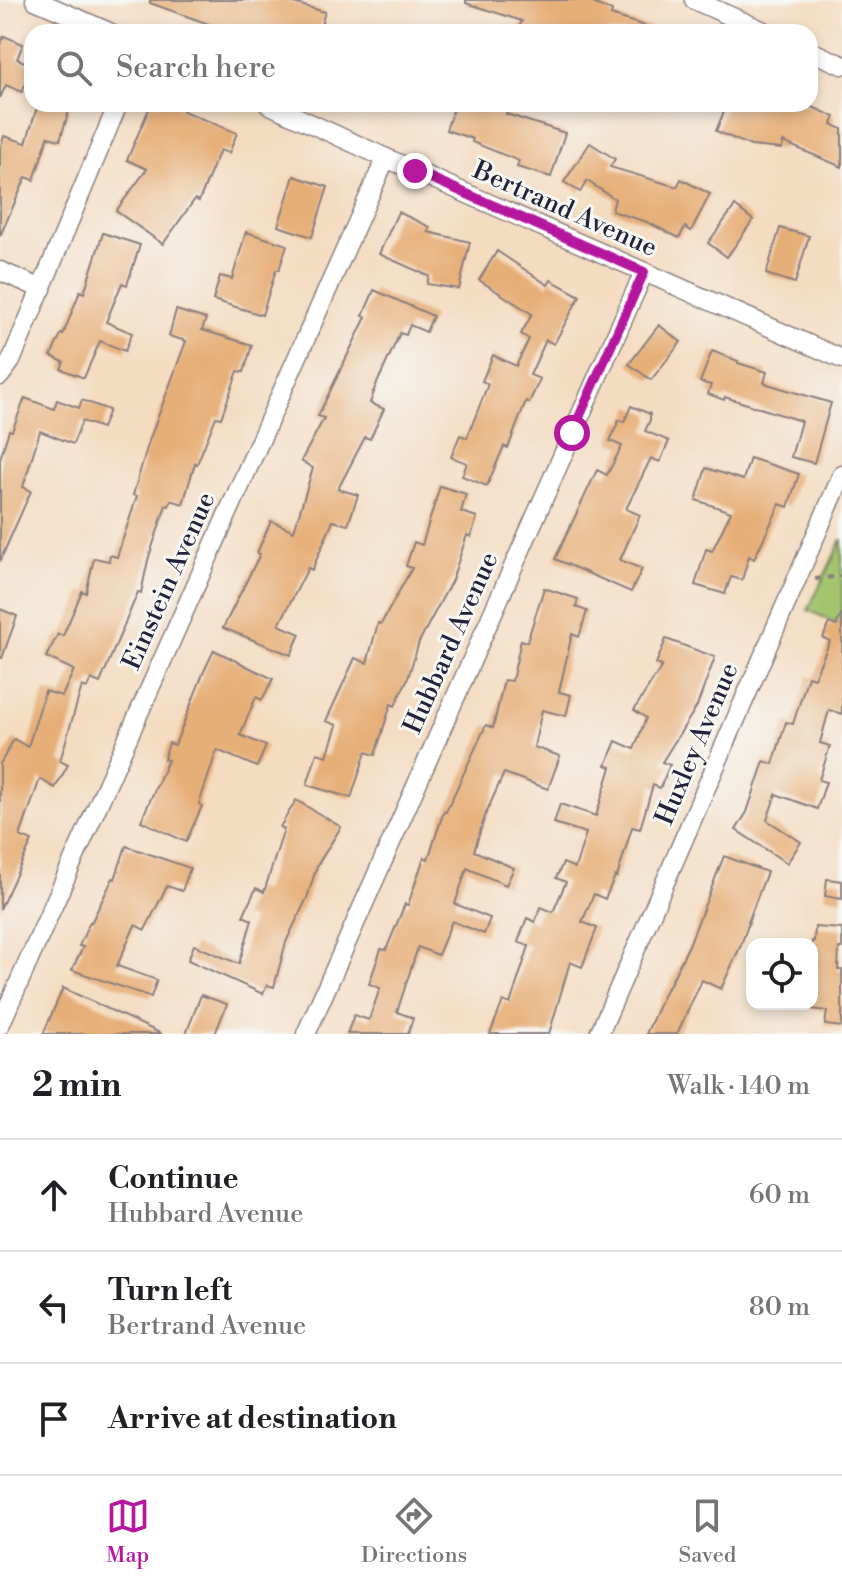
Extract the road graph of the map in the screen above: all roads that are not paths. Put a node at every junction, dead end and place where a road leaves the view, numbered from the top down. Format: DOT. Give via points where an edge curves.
graph roads {
  1 [pos="35,0"];
  2 [pos="694,0"];
  3 [pos="90,24"];
  4 [pos="748,24"];
  5 [pos="818,54"];
  6 [pos="842,65"];
  7 [pos="115,112"];
  8 [pos="285,112"];
  9 [pos="386,158"];
  10 [pos="0,271"];
  11 [pos="644,272"];
  12 [pos="42,289"];
  13 [pos="842,359"];
  14 [pos="0,376"];
  15 [pos="842,475"];
  16 [pos="0,1025"];
  17 [pos="306,1034"];
  18 [pos="599,1034"];
  1 -- 3 [label="street"];
  2 -- 4 [label="street"];
  5 -- 6 [label="street"];
  7 -- 12 [label="street"];
  8 -- 9 [label="street, Bertrand Avenue"];
  9 -- 11 [label="street, Bertrand Avenue"];
  9 -- 16 [label="street, Einstein Avenue"];
  10 -- 12 [label="street"];
  11 -- 13 [label="street, Bertrand Avenue"];
  11 -- 17 [label="street, Hubbard Avenue"];
  12 -- 14 [label="street"];
  15 -- 18 [label="street, Huxley Avenue"];
}
